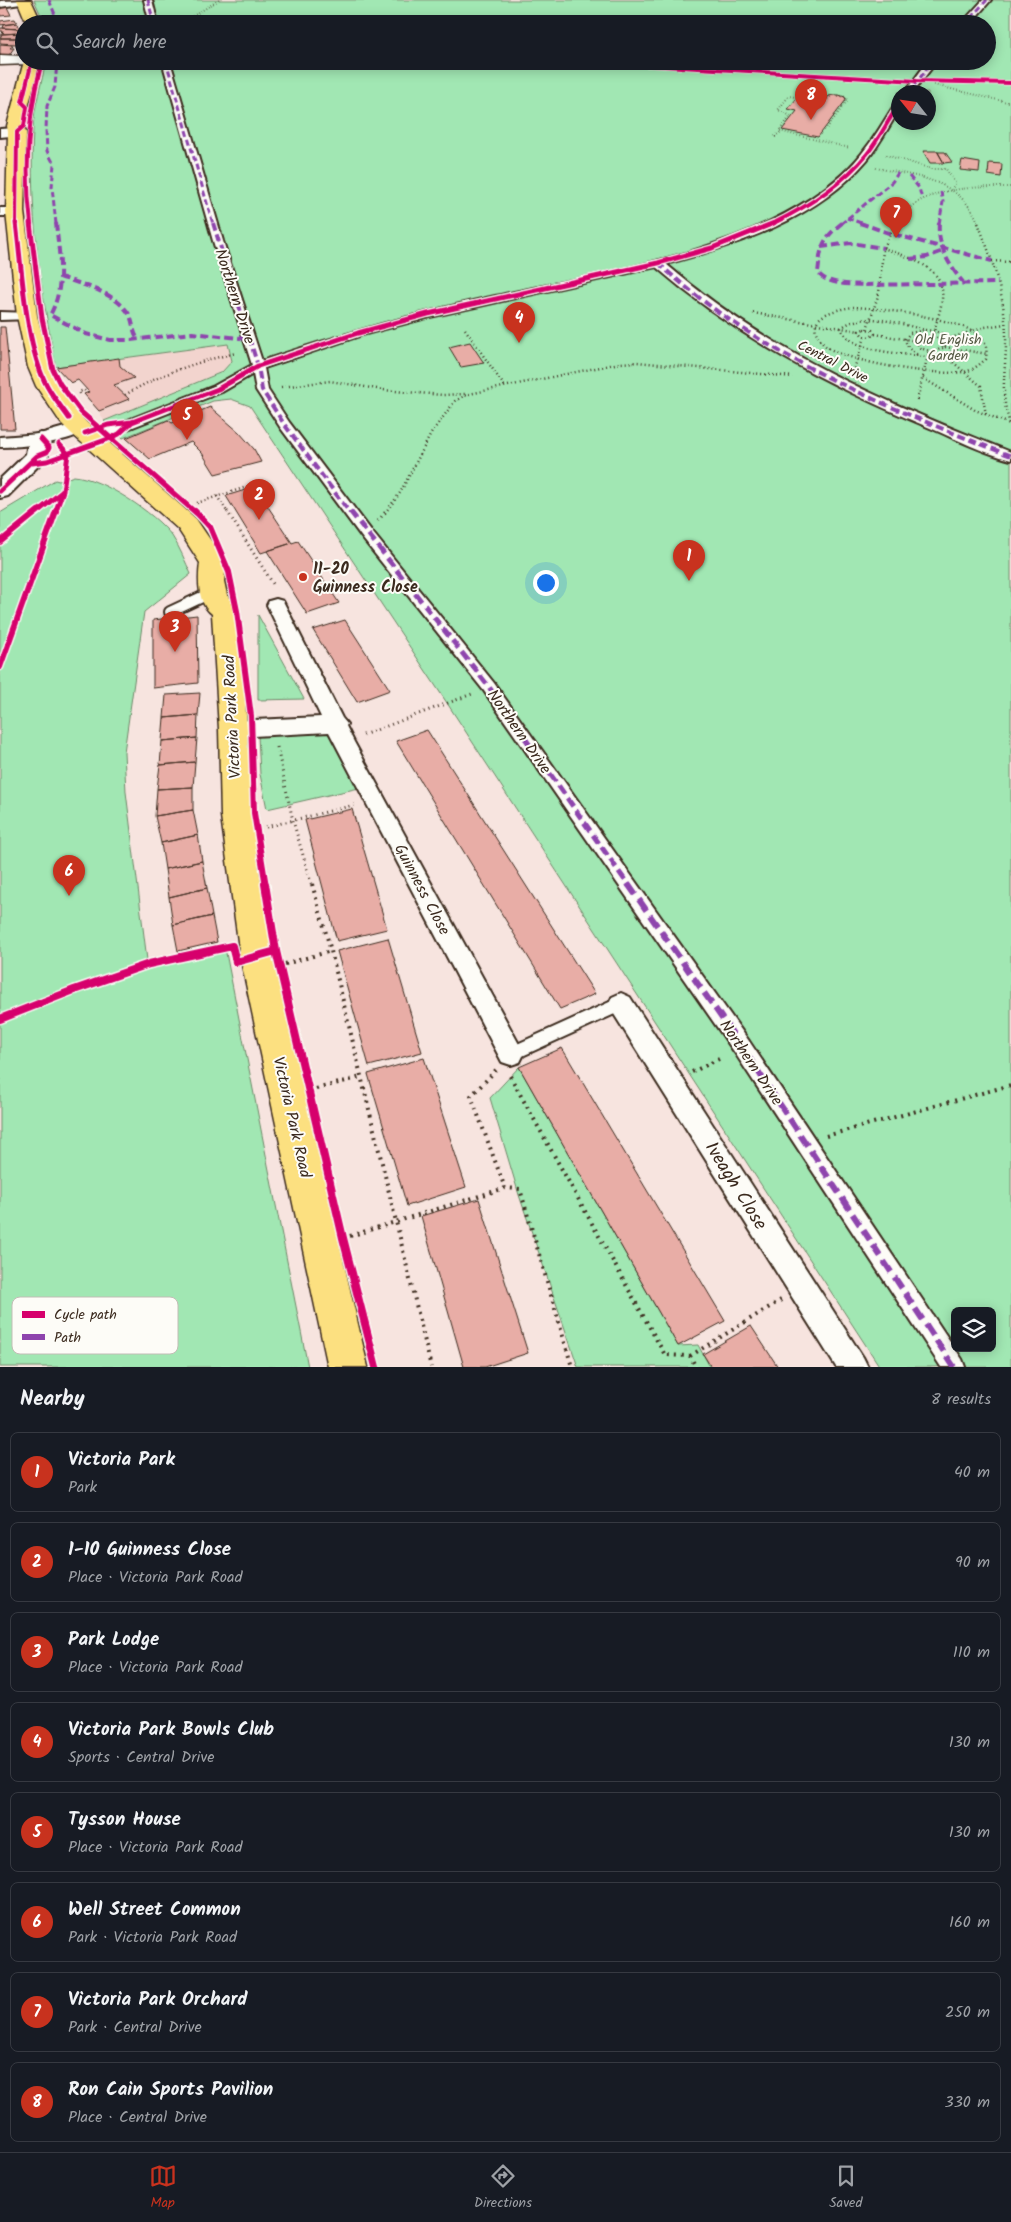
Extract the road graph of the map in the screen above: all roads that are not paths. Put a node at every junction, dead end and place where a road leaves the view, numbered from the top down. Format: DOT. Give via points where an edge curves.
graph roads {
  1 [pos="24,0"];
  2 [pos="148,0"];
  3 [pos="987,0"];
  4 [pos="0,4"];
  5 [pos="31,15"];
  6 [pos="152,15"];
  7 [pos="973,15"];
  8 [pos="0,60"];
  9 [pos="15,61"];
  10 [pos="30,70"];
  11 [pos="169,70"];
  12 [pos="926,70"];
  13 [pos="915,85"];
  14 [pos="891,116"];
  15 [pos="9,132"];
  16 [pos="8,212"];
  17 [pos="658,263"];
  18 [pos="0,316"];
  19 [pos="27,316"];
  20 [pos="258,366"];
  21 [pos="85,433"];
  22 [pos="41,439"];
  23 [pos="0,442"];
  24 [pos="1011,456"];
  25 [pos="0,491"];
  26 [pos="214,595"];
  27 [pos="276,605"];
  28 [pos="170,612"];
  29 [pos="233,728"];
  30 [pos="341,733"];
  31 [pos="621,1004"];
  32 [pos="507,1058"];
  33 [pos="348,1367"];
  34 [pos="854,1367"];
  35 [pos="954,1367"];
  1 -- 4 [label="street"];
  1 -- 5 [label="main road"];
  2 -- 6 [label="street"];
  3 -- 7 [label="street"];
  8 -- 9 [label="main road"];
  10 -- 15 [label="main road, Victoria Park Road" via="16,126"];
  11 -- 20 [label="street, Northern Drive"];
  12 -- 13 [label="street"];
  14 -- 17 [label="street" via="858,165 803,206 770,225 715,247"];
  15 -- 16 [label="main road, Victoria Park Road"];
  16 -- 19 [label="main road, Victoria Park Road"];
  17 -- 20 [label="street" via="388,324"];
  17 -- 24 [label="street, Central Drive" via="706,304 792,357 915,418"];
  18 -- 19 [label="street"];
  19 -- 21 [label="main road, Victoria Park Road" via="47,386 69,418"];
  20 -- 21 [label="street" via="218,389"];
  20 -- 35 [label="street, Northern Drive" via="262,390 284,424 368,536 489,687 742,1047"];
  21 -- 22 [label="street"];
  21 -- 26 [label="main road, Victoria Park Road" via="187,524 212,563"];
  22 -- 23 [label="street"];
  22 -- 25 [label="street" via="38,456"];
  26 -- 28 [label="lane"];
  26 -- 29 [label="main road, Victoria Park Road" via="218,605 225,610"];
  27 -- 30 [label="street, Guinness Close"];
  29 -- 30 [label="street" via="274,726"];
  29 -- 33 [label="main road, Victoria Park Road" via="236,816"];
  30 -- 32 [label="street, Guinness Close"];
  31 -- 32 [label="lane"];
  31 -- 34 [label="street, Iveagh Close"];
}
